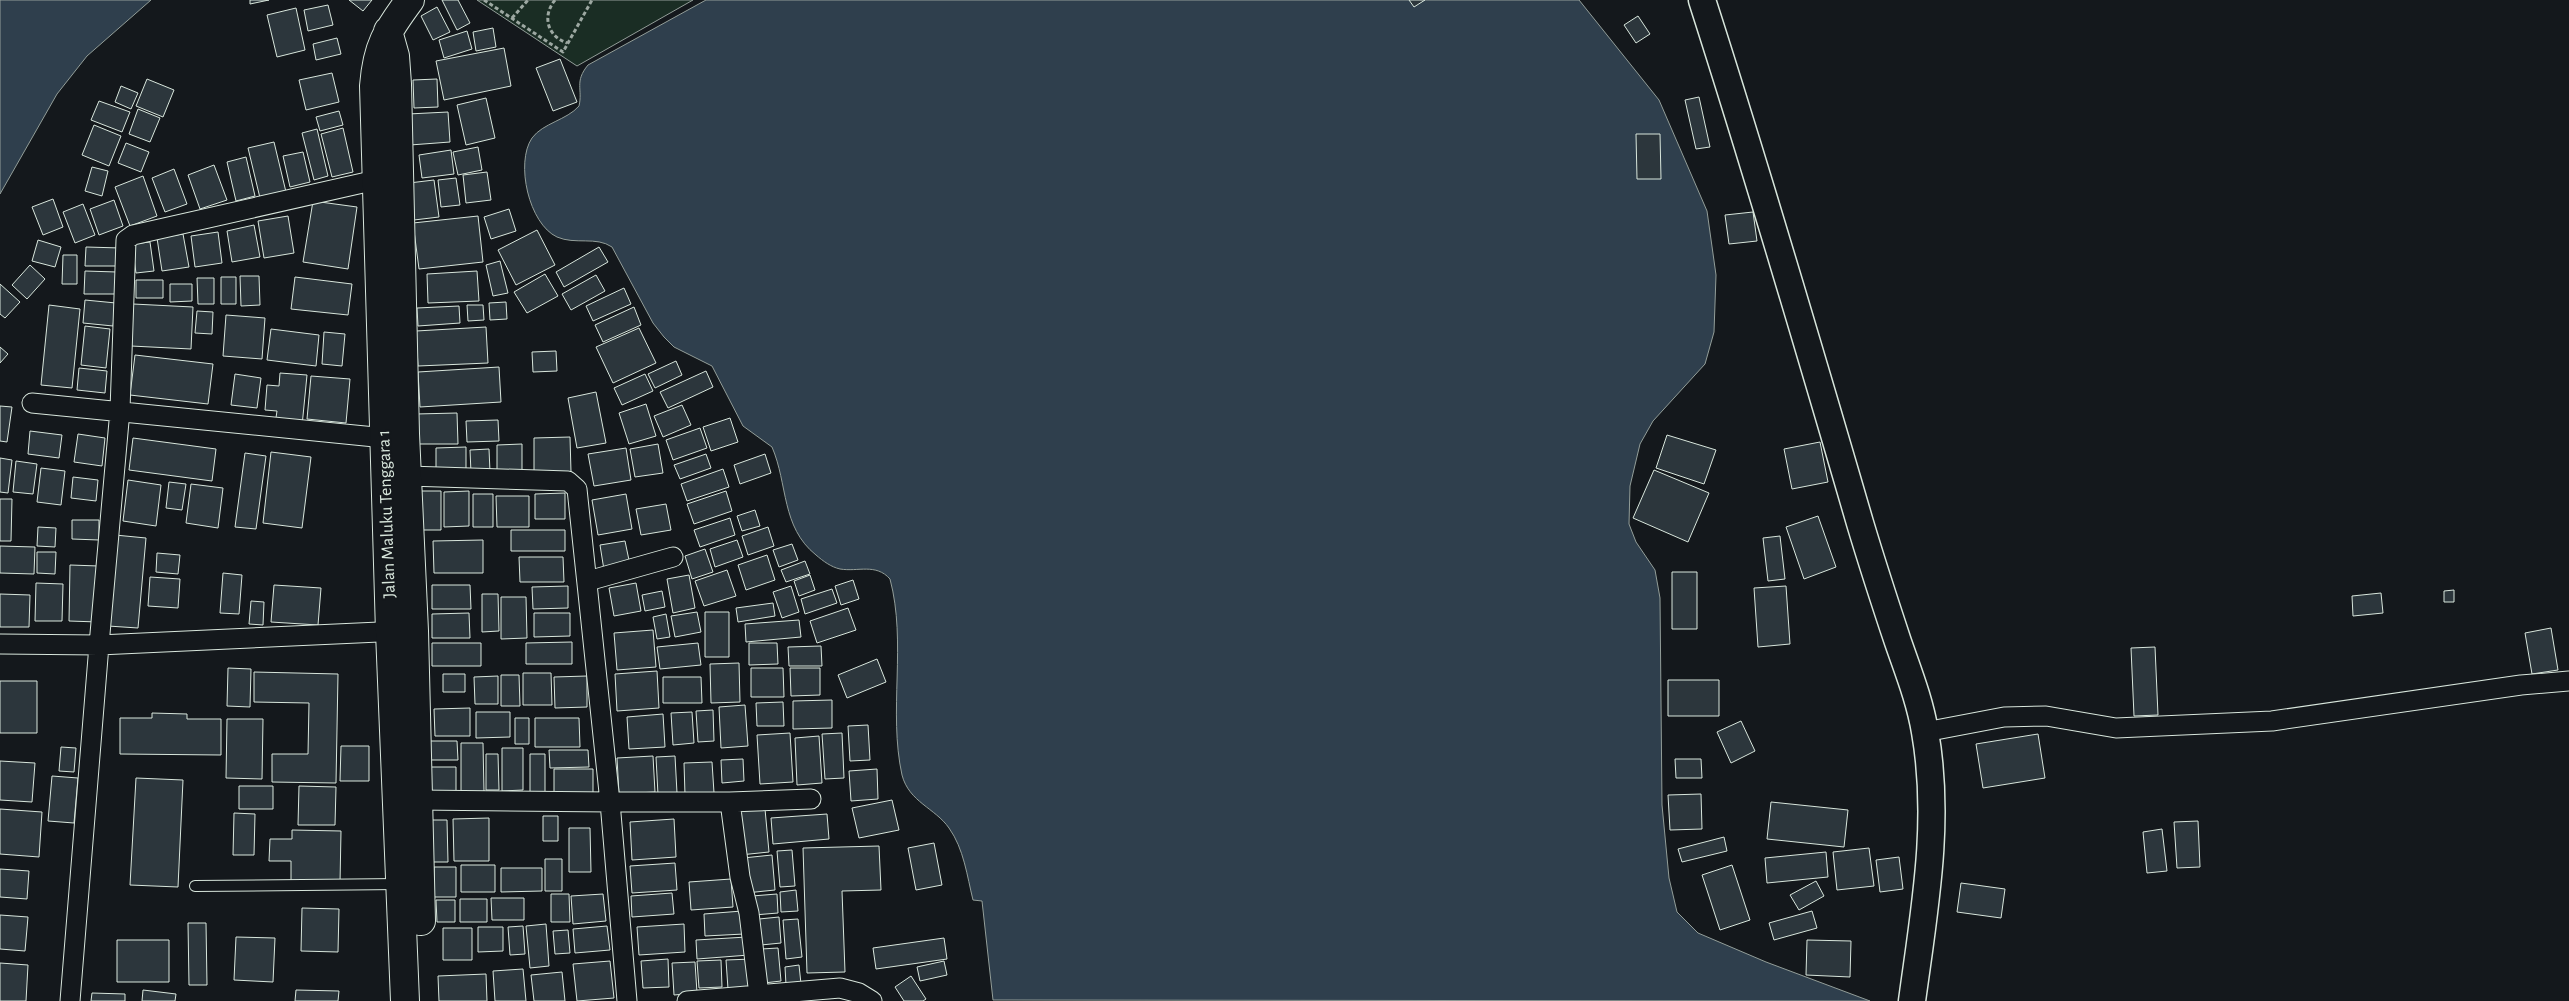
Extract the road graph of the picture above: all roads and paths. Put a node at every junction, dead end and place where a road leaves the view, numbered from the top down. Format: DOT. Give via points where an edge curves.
graph roads {
  1 [pos="410,0"];
  2 [pos="484,0"];
  3 [pos="528,0"];
  4 [pos="555,0"];
  5 [pos="591,0"];
  6 [pos="1702,0"];
  7 [pos="512,18"];
  8 [pos="388,30"];
  9 [pos="568,43"];
  10 [pos="376,180"];
  11 [pos="32,403"];
  12 [pos="120,410"];
  13 [pos="384,438"];
  14 [pos="408,476"];
  15 [pos="673,557"];
  16 [pos="588,581"];
  17 [pos="402,631"];
  18 [pos="0,644"];
  19 [pos="99,646"];
  20 [pos="2569,681"];
  21 [pos="1925,732"];
  22 [pos="811,799"];
  23 [pos="417,800"];
  24 [pos="610,802"];
  25 [pos="730,802"];
  26 [pos="400,884"];
  27 [pos="195,886"];
  28 [pos="759,994"];
  29 [pos="70,1001"];
  30 [pos="405,1001"];
  31 [pos="424,1001"];
  32 [pos="627,1001"];
  33 [pos="687,1001"];
  34 [pos="872,1001"];
  35 [pos="1912,1001"];
  1 -- 8 [label="highway, Jalan Maluku Tenggara 1"];
  2 -- 7 [label="path"];
  3 -- 7 [label="path"];
  4 -- 9 [label="path" via="550,6 547,22 554,35"];
  5 -- 9 [label="path"];
  6 -- 21 [label="street" via="1768,207 1869,554"];
  7 -- 9 [label="path" via="563,52"];
  8 -- 10 [label="highway, Jalan Maluku Tenggara 1" via="375,77"];
  8 -- 14 [label="highway, Jalan Maluku Tenggara 1" via="396,75"];
  10 -- 12 [label="street" via="128,236 125,244 126,294"];
  10 -- 13 [label="highway, Jalan Maluku Tenggara 1"];
  11 -- 12 [label="street"];
  12 -- 13 [label="street"];
  12 -- 19 [label="street"];
  13 -- 17 [label="highway, Jalan Maluku Tenggara 1"];
  14 -- 16 [label="street" via="573,483"];
  14 -- 17 [label="highway, Jalan Maluku Tenggara 1"];
  15 -- 16 [label="street"];
  16 -- 24 [label="street"];
  17 -- 19 [label="street"];
  17 -- 23 [label="highway, Jalan Maluku Tenggara 1"];
  17 -- 26 [label="highway, Jalan Maluku Tenggara 1"];
  18 -- 19 [label="street"];
  19 -- 29 [label="street"];
  20 -- 21 [label="street" via="2272,721 2116,728 2046,716 2004,717"];
  21 -- 35 [label="street" via="1931,838"];
  22 -- 25 [label="street"];
  23 -- 24 [label="street"];
  23 -- 31 [label="highway, Jalan Maluku Tenggara 1"];
  24 -- 25 [label="street"];
  24 -- 32 [label="street"];
  25 -- 28 [label="street"];
  26 -- 27 [label="lane"];
  26 -- 30 [label="highway, Jalan Maluku Tenggara 1"];
  28 -- 33 [label="street"];
  28 -- 34 [label="street" via="840,988 859,993"];
}
